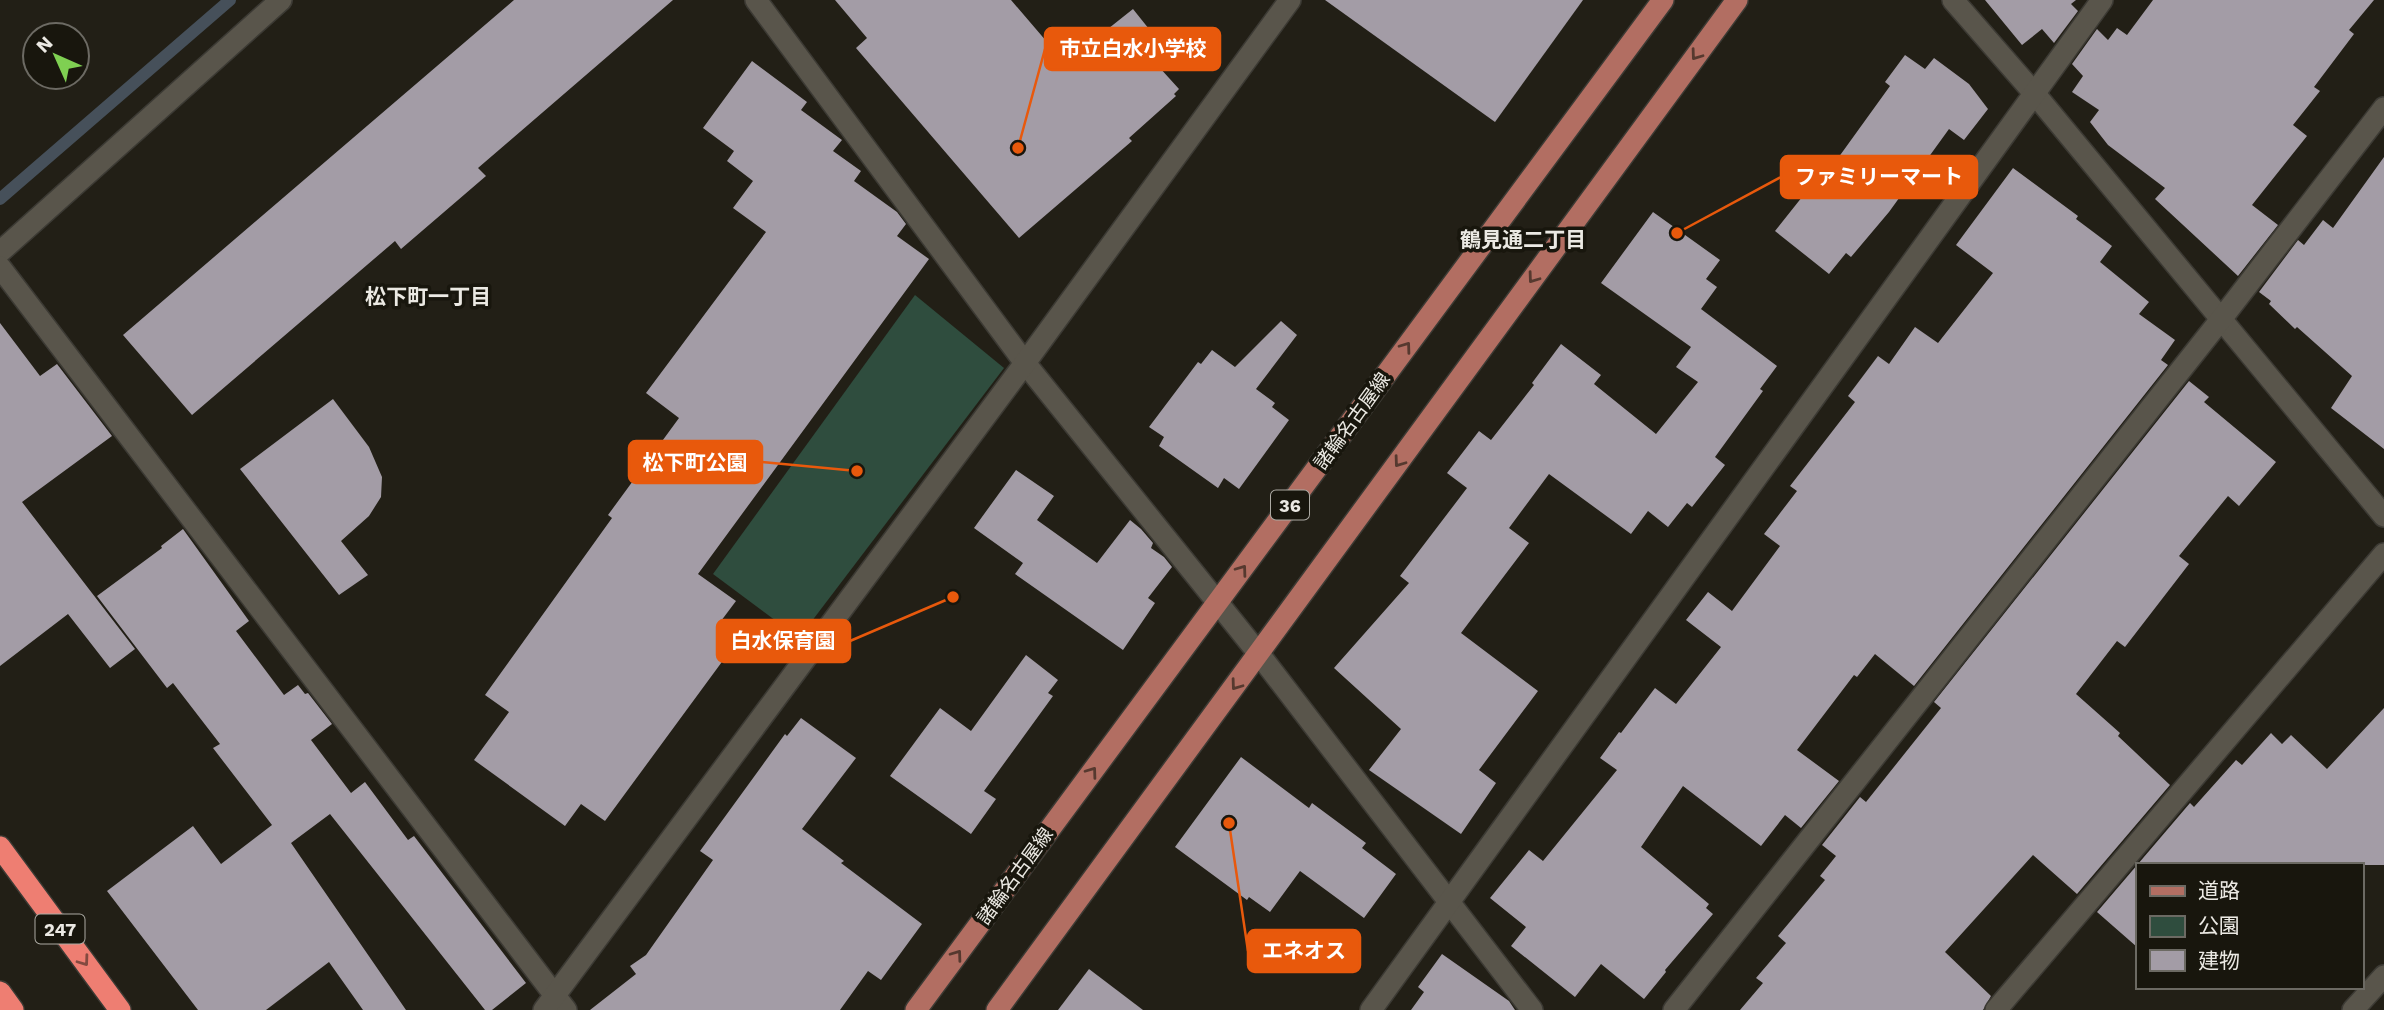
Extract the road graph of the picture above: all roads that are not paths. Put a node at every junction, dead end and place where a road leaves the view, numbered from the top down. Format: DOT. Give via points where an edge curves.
graph roads {
  1 [pos="281,0"];
  2 [pos="755,0"];
  3 [pos="1290,0"];
  4 [pos="1663,0"];
  5 [pos="1737,0"];
  6 [pos="1953,0"];
  7 [pos="2102,0"];
  8 [pos="2034,93"];
  9 [pos="2384,108"];
  10 [pos="0,252"];
  11 [pos="0,267"];
  12 [pos="2222,318"];
  13 [pos="1025,363"];
  14 [pos="2384,516"];
  15 [pos="2384,554"];
  16 [pos="1218,603"];
  17 [pos="1259,654"];
  18 [pos="0,847"];
  19 [pos="1451,902"];
  20 [pos="2384,976"];
  21 [pos="0,992"];
  22 [pos="555,1005"];
  23 [pos="13,1010"];
  24 [pos="120,1010"];
  25 [pos="916,1010"];
  26 [pos="997,1010"];
  27 [pos="1371,1010"];
  28 [pos="1532,1010"];
  29 [pos="1674,1010"];
  30 [pos="1996,1010"];
  31 [pos="2353,1010"];
  1 -- 10 [label="street"];
  2 -- 13 [label="street"];
  3 -- 13 [label="street"];
  16 -- 4 [label="main road, 諸輪名古屋線 / 36, one-way"];
  5 -- 17 [label="main road, one-way"];
  6 -- 8 [label="street"];
  7 -- 8 [label="street"];
  8 -- 12 [label="street"];
  8 -- 19 [label="street"];
  9 -- 12 [label="street"];
  11 -- 22 [label="street"];
  12 -- 14 [label="street"];
  12 -- 29 [label="street"];
  13 -- 16 [label="street"];
  13 -- 22 [label="street"];
  15 -- 30 [label="street"];
  16 -- 17 [label="street"];
  25 -- 16 [label="main road, 諸輪名古屋線 / 36, one-way"];
  17 -- 19 [label="street"];
  17 -- 26 [label="main road, one-way"];
  18 -- 24 [label="highway, 247, one-way"];
  19 -- 27 [label="street"];
  19 -- 28 [label="street"];
  20 -- 31 [label="street"];
  21 -- 23 [label="highway"];
}
